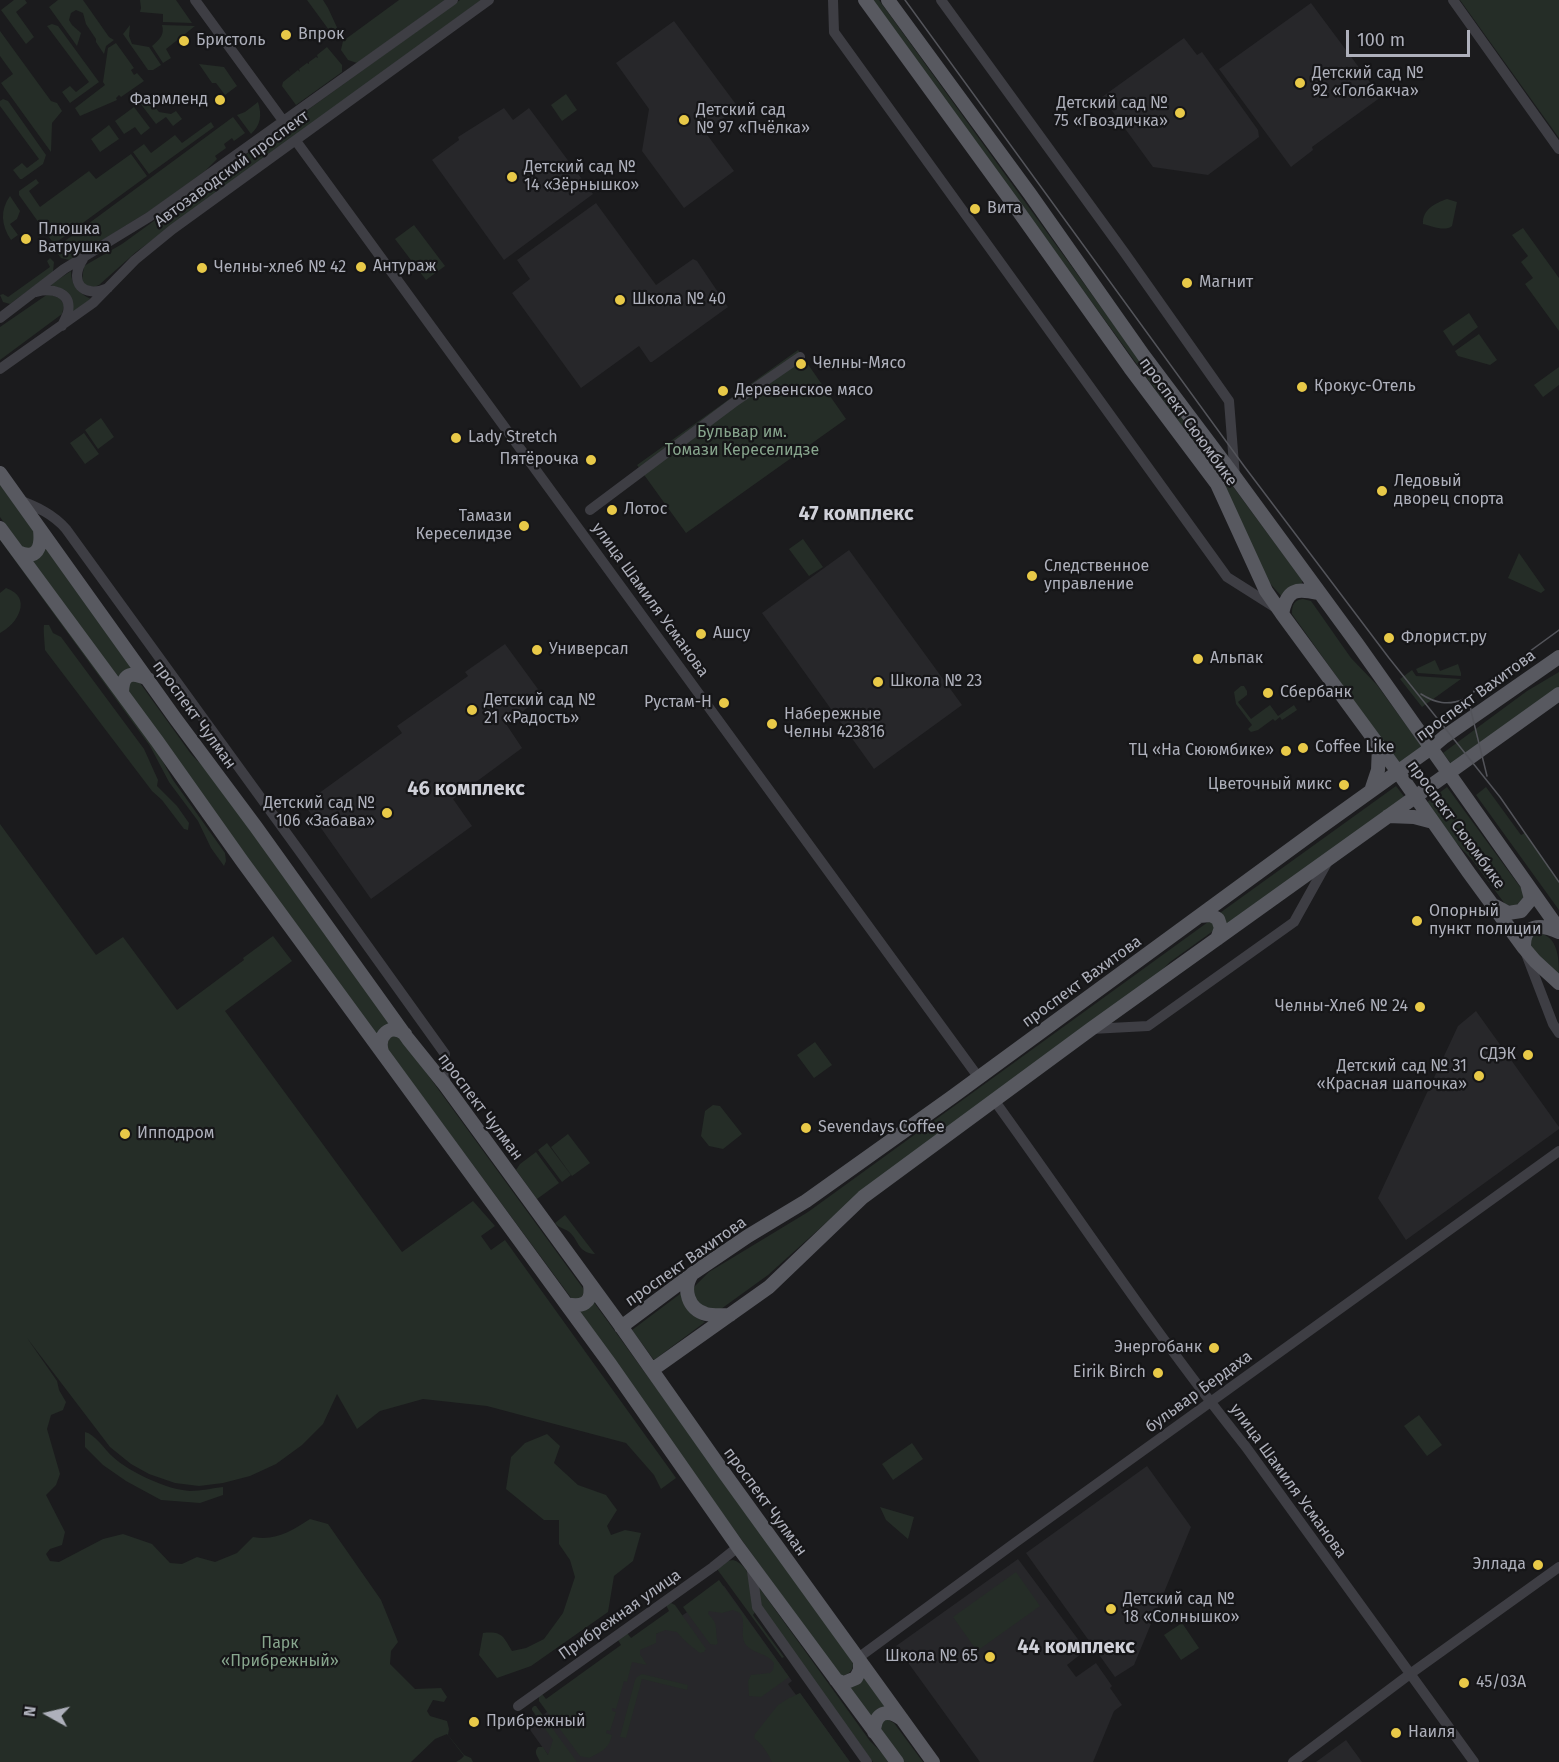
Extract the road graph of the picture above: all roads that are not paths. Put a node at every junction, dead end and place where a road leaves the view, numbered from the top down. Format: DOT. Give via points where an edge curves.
graph roads {
  1 [pos="195,0"];
  2 [pos="453,0"];
  3 [pos="489,0"];
  4 [pos="833,0"];
  5 [pos="865,0"];
  6 [pos="888,0"];
  7 [pos="941,0"];
  8 [pos="1453,0"];
  9 [pos="284,122"];
  10 [pos="296,141"];
  11 [pos="1559,149"];
  12 [pos="86,256"];
  13 [pos="108,288"];
  14 [pos="34,292"];
  15 [pos="0,318"];
  16 [pos="62,326"];
  17 [pos="800,357"];
  18 [pos="0,369"];
  19 [pos="0,473"];
  20 [pos="1235,477"];
  21 [pos="18,499"];
  22 [pos="590,510"];
  23 [pos="0,528"];
  24 [pos="40,530"];
  25 [pos="18,552"];
  26 [pos="1318,593"];
  27 [pos="1280,612"];
  28 [pos="1559,657"];
  29 [pos="148,680"];
  30 [pos="122,692"];
  31 [pos="1559,694"];
  32 [pos="1412,721"];
  33 [pos="1444,737"];
  34 [pos="1379,746"];
  35 [pos="1431,748"];
  36 [pos="1463,762"];
  37 [pos="1398,772"];
  38 [pos="1449,772"];
  39 [pos="1371,792"];
  40 [pos="1415,796"];
  41 [pos="1467,797"];
  42 [pos="1388,816"];
  43 [pos="1432,822"];
  44 [pos="1330,857"];
  45 [pos="1526,881"];
  46 [pos="1493,905"];
  47 [pos="1199,916"];
  48 [pos="1559,930"];
  49 [pos="1217,939"];
  50 [pos="1524,948"];
  51 [pos="1559,983"];
  52 [pos="1091,1029"];
  53 [pos="1559,1033"];
  54 [pos="405,1034"];
  55 [pos="383,1054"];
  56 [pos="979,1078"];
  57 [pos="445,1085"];
  58 [pos="994,1100"];
  59 [pos="1559,1151"];
  60 [pos="692,1274"];
  61 [pos="590,1285"];
  62 [pos="566,1304"];
  63 [pos="730,1315"];
  64 [pos="621,1327"];
  65 [pos="652,1370"];
  66 [pos="1210,1402"];
  67 [pos="738,1547"];
  68 [pos="751,1564"];
  69 [pos="1559,1567"];
  70 [pos="859,1660"];
  71 [pos="1410,1674"];
  72 [pos="836,1680"];
  73 [pos="518,1706"];
  74 [pos="902,1719"];
  75 [pos="874,1732"];
  76 [pos="867,1762"];
  77 [pos="897,1762"];
  78 [pos="933,1762"];
  79 [pos="1293,1762"];
  80 [pos="1474,1762"];
  1 -- 9 [label="street"];
  2 -- 9 [label="street, Автозаводский проспект"];
  3 -- 10 [label="street, Автозаводский проспект"];
  4 -- 27 [label="street" via="834,32 1227,577"];
  5 -- 27 [label="main road, проспект Сююмбике" via="1217,484 1266,591"];
  6 -- 20 [label="main road, проспект Сююмбике"];
  7 -- 20 [label="street" via="1228,401"];
  8 -- 11 [label="street"];
  9 -- 12 [label="street, Автозаводский проспект" via="149,217"];
  10 -- 13 [label="street, Автозаводский проспект" via="173,229"];
  10 -- 56 [label="street, улица Шамиля Усманова"];
  12 -- 13 [label="street" via="77,268 80,285 91,292"];
  12 -- 14 [label="street, Автозаводский проспект"];
  13 -- 16 [label="street, Автозаводский проспект"];
  14 -- 15 [label="street, Автозаводский проспект"];
  14 -- 16 [label="street" via="52,289 62,294 68,312"];
  16 -- 18 [label="street, Автозаводский проспект"];
  17 -- 22 [label="street"];
  19 -- 21 [label="main road, проспект Чулман"];
  20 -- 26 [label="main road, проспект Сююмбике"];
  21 -- 24 [label="main road, проспект Чулман"];
  21 -- 57 [label="street" via="56,518 66,529 445,1054"];
  23 -- 25 [label="main road"];
  24 -- 25 [label="main road" via="38,550 28,555"];
  24 -- 29 [label="main road, проспект Чулман"];
  25 -- 30 [label="main road"];
  26 -- 27 [label="main road" via="1294,591"];
  26 -- 32 [label="main road, проспект Сююмбике"];
  27 -- 34 [label="main road, проспект Сююмбике"];
  28 -- 33 [label="main road, проспект Вахитова"];
  29 -- 30 [label="main road" via="137,675 125,677"];
  29 -- 54 [label="main road, проспект Чулман"];
  30 -- 55 [label="main road"];
  31 -- 36 [label="main road"];
  32 -- 33 [label="main road" via="1425,732"];
  32 -- 35 [label="main road, проспект Сююмбике"];
  33 -- 35 [label="main road, проспект Вахитова"];
  34 -- 37 [label="main road, проспект Сююмбике"];
  34 -- 39 [label="main road" via="1378,770"];
  35 -- 37 [label="main road, проспект Вахитова"];
  35 -- 38 [label="main road, проспект Сююмбике"];
  36 -- 38 [label="main road"];
  36 -- 41 [label="main road" via="1461,780"];
  37 -- 39 [label="main road, проспект Вахитова"];
  37 -- 40 [label="main road, проспект Сююмбике"];
  38 -- 40 [label="main road"];
  38 -- 41 [label="main road, проспект Сююмбике"];
  39 -- 47 [label="main road, проспект Вахитова"];
  40 -- 42 [label="main road"];
  40 -- 43 [label="main road, проспект Сююмбике"];
  41 -- 45 [label="main road, проспект Сююмбике"];
  42 -- 43 [label="main road"];
  42 -- 44 [label="main road"];
  43 -- 46 [label="main road, проспект Сююмбике"];
  44 -- 49 [label="main road"];
  44 -- 52 [label="street" via="1294,922 1148,1026"];
  45 -- 46 [label="main road" via="1531,899 1521,911 1508,913"];
  45 -- 48 [label="main road, проспект Сююмбике"];
  46 -- 50 [label="main road, проспект Сююмбике"];
  47 -- 49 [label="main road" via="1218,919 1221,928"];
  47 -- 56 [label="main road, проспект Вахитова"];
  48 -- 50 [label="main road" via="1531,928 1524,938"];
  49 -- 52 [label="main road"];
  50 -- 51 [label="main road, проспект Сююмбике"];
  50 -- 53 [label="street"];
  52 -- 58 [label="main road"];
  54 -- 55 [label="main road" via="389,1030 381,1042"];
  54 -- 57 [label="main road, проспект Чулман"];
  55 -- 62 [label="main road"];
  56 -- 60 [label="main road, проспект Вахитова" via="806,1201"];
  57 -- 61 [label="main road, проспект Чулман"];
  58 -- 63 [label="main road" via="863,1197 776,1280"];
  58 -- 66 [label="street, улица Шамиля Усманова"];
  59 -- 66 [label="street, бульвар Бердаха"];
  60 -- 63 [label="main road" via="687,1292 696,1309 709,1315"];
  60 -- 64 [label="main road, проспект Вахитова"];
  61 -- 62 [label="main road" via="587,1301 575,1306"];
  61 -- 64 [label="main road, проспект Чулман"];
  62 -- 67 [label="main road"];
  63 -- 65 [label="main road"];
  64 -- 65 [label="main road, проспект Чулман"];
  65 -- 70 [label="main road, проспект Чулман"];
  66 -- 70 [label="street, бульвар Бердаха"];
  66 -- 71 [label="street, улица Шамиля Усманова"];
  67 -- 68 [label="main road"];
  67 -- 73 [label="street, Прибрежная улица"];
  68 -- 72 [label="main road"];
  68 -- 76 [label="street" via="757,1607"];
  69 -- 71 [label="street"];
  70 -- 72 [label="main road" via="856,1678 844,1683"];
  70 -- 74 [label="main road, проспект Чулман"];
  71 -- 79 [label="street"];
  71 -- 80 [label="street, улица Шамиля Усманова"];
  72 -- 75 [label="main road"];
  74 -- 75 [label="main road" via="883,1714 876,1720"];
  74 -- 78 [label="main road, проспект Чулман"];
  75 -- 77 [label="main road"];
}
